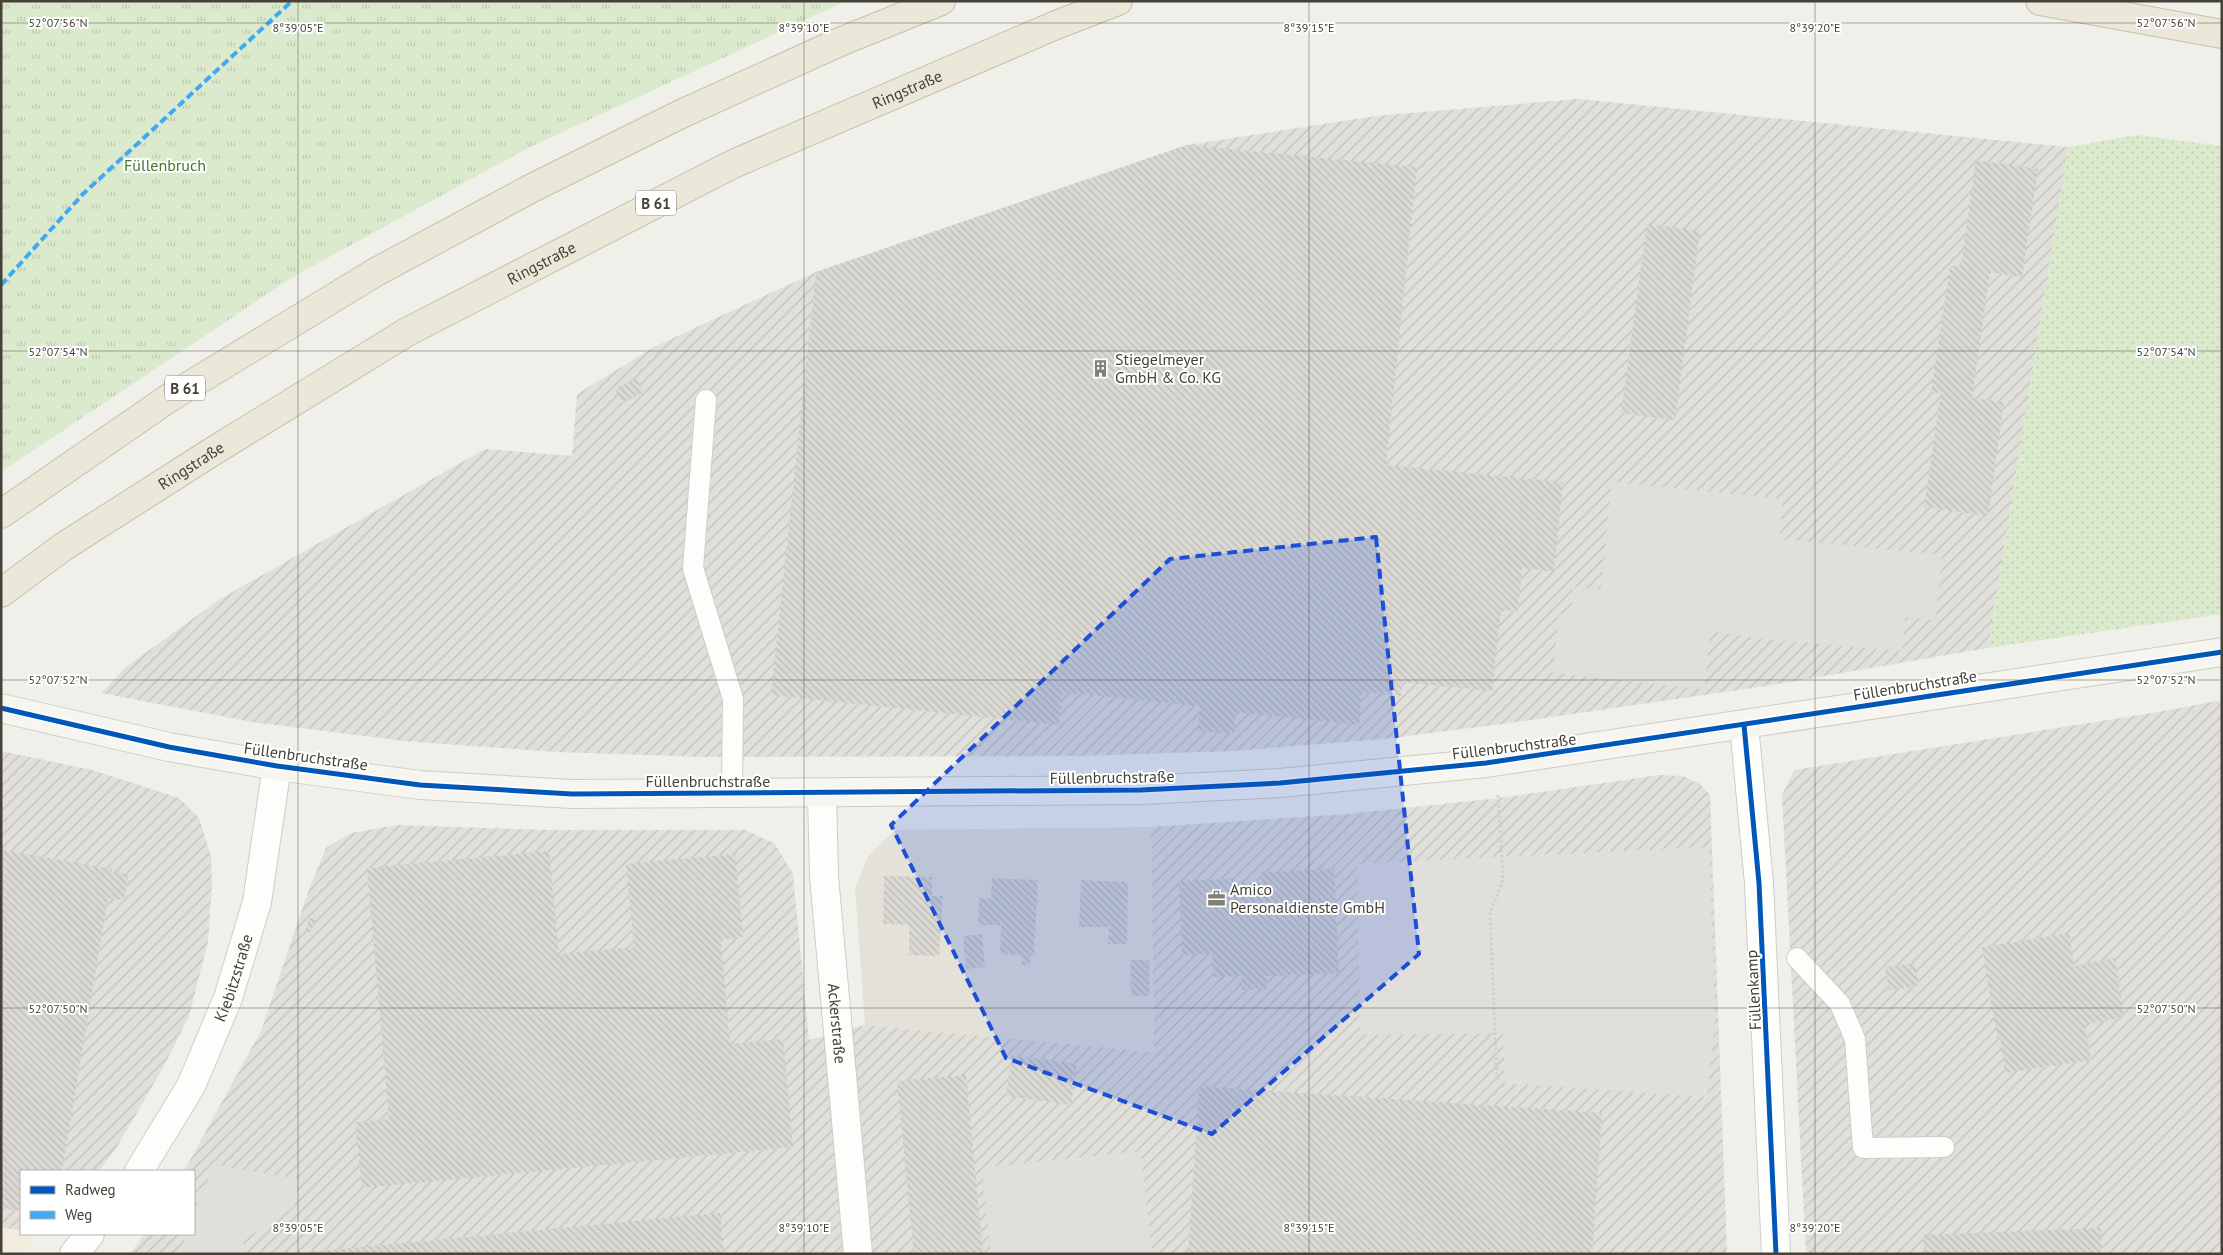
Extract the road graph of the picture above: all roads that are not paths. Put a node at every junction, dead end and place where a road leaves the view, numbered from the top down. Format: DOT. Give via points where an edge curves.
graph roads {
  1 [pos="941,1"];
  2 [pos="1118,1"];
  3 [pos="2040,1"];
  4 [pos="2222,34"];
  5 [pos="706,400"];
  6 [pos="1,514"];
  7 [pos="1,592"];
  8 [pos="2222,652"];
  9 [pos="1,708"];
  10 [pos="1744,725"];
  11 [pos="277,766"];
  12 [pos="822,793"];
  13 [pos="732,794"];
  14 [pos="1797,958"];
  15 [pos="1944,1147"];
  16 [pos="140,1170"];
  17 [pos="89,1235"];
  18 [pos="74,1254"];
  19 [pos="858,1254"];
  20 [pos="1776,1254"];
  1 -- 6 [label="highway, B 61" via="842,41 681,114 532,188 376,272 169,398"];
  2 -- 7 [label="highway, Ringstraße / B 61" via="733,164 407,332 63,547"];
  3 -- 4 [label="highway"];
  5 -- 13 [label="lane" via="692,568 733,699"];
  8 -- 10 [label="street, Füllenbruchstraße"];
  9 -- 11 [label="street, Füllenbruchstraße" via="170,747"];
  10 -- 12 [label="street, Füllenbruchstraße" via="1486,763 1280,783 1141,790"];
  10 -- 20 [label="street, Füllenkamp" via="1759,883"];
  11 -- 13 [label="street, Füllenbruchstraße" via="420,785 572,794"];
  11 -- 16 [label="street, Kiebitzstraße" via="257,902 228,998 191,1086"];
  12 -- 13 [label="street, Füllenbruchstraße"];
  12 -- 19 [label="street, Ackerstraße" via="824,876"];
  14 -- 15 [label="lane" via="1840,1004 1855,1039 1863,1148"];
  17 -- 18 [label="street"];
}
